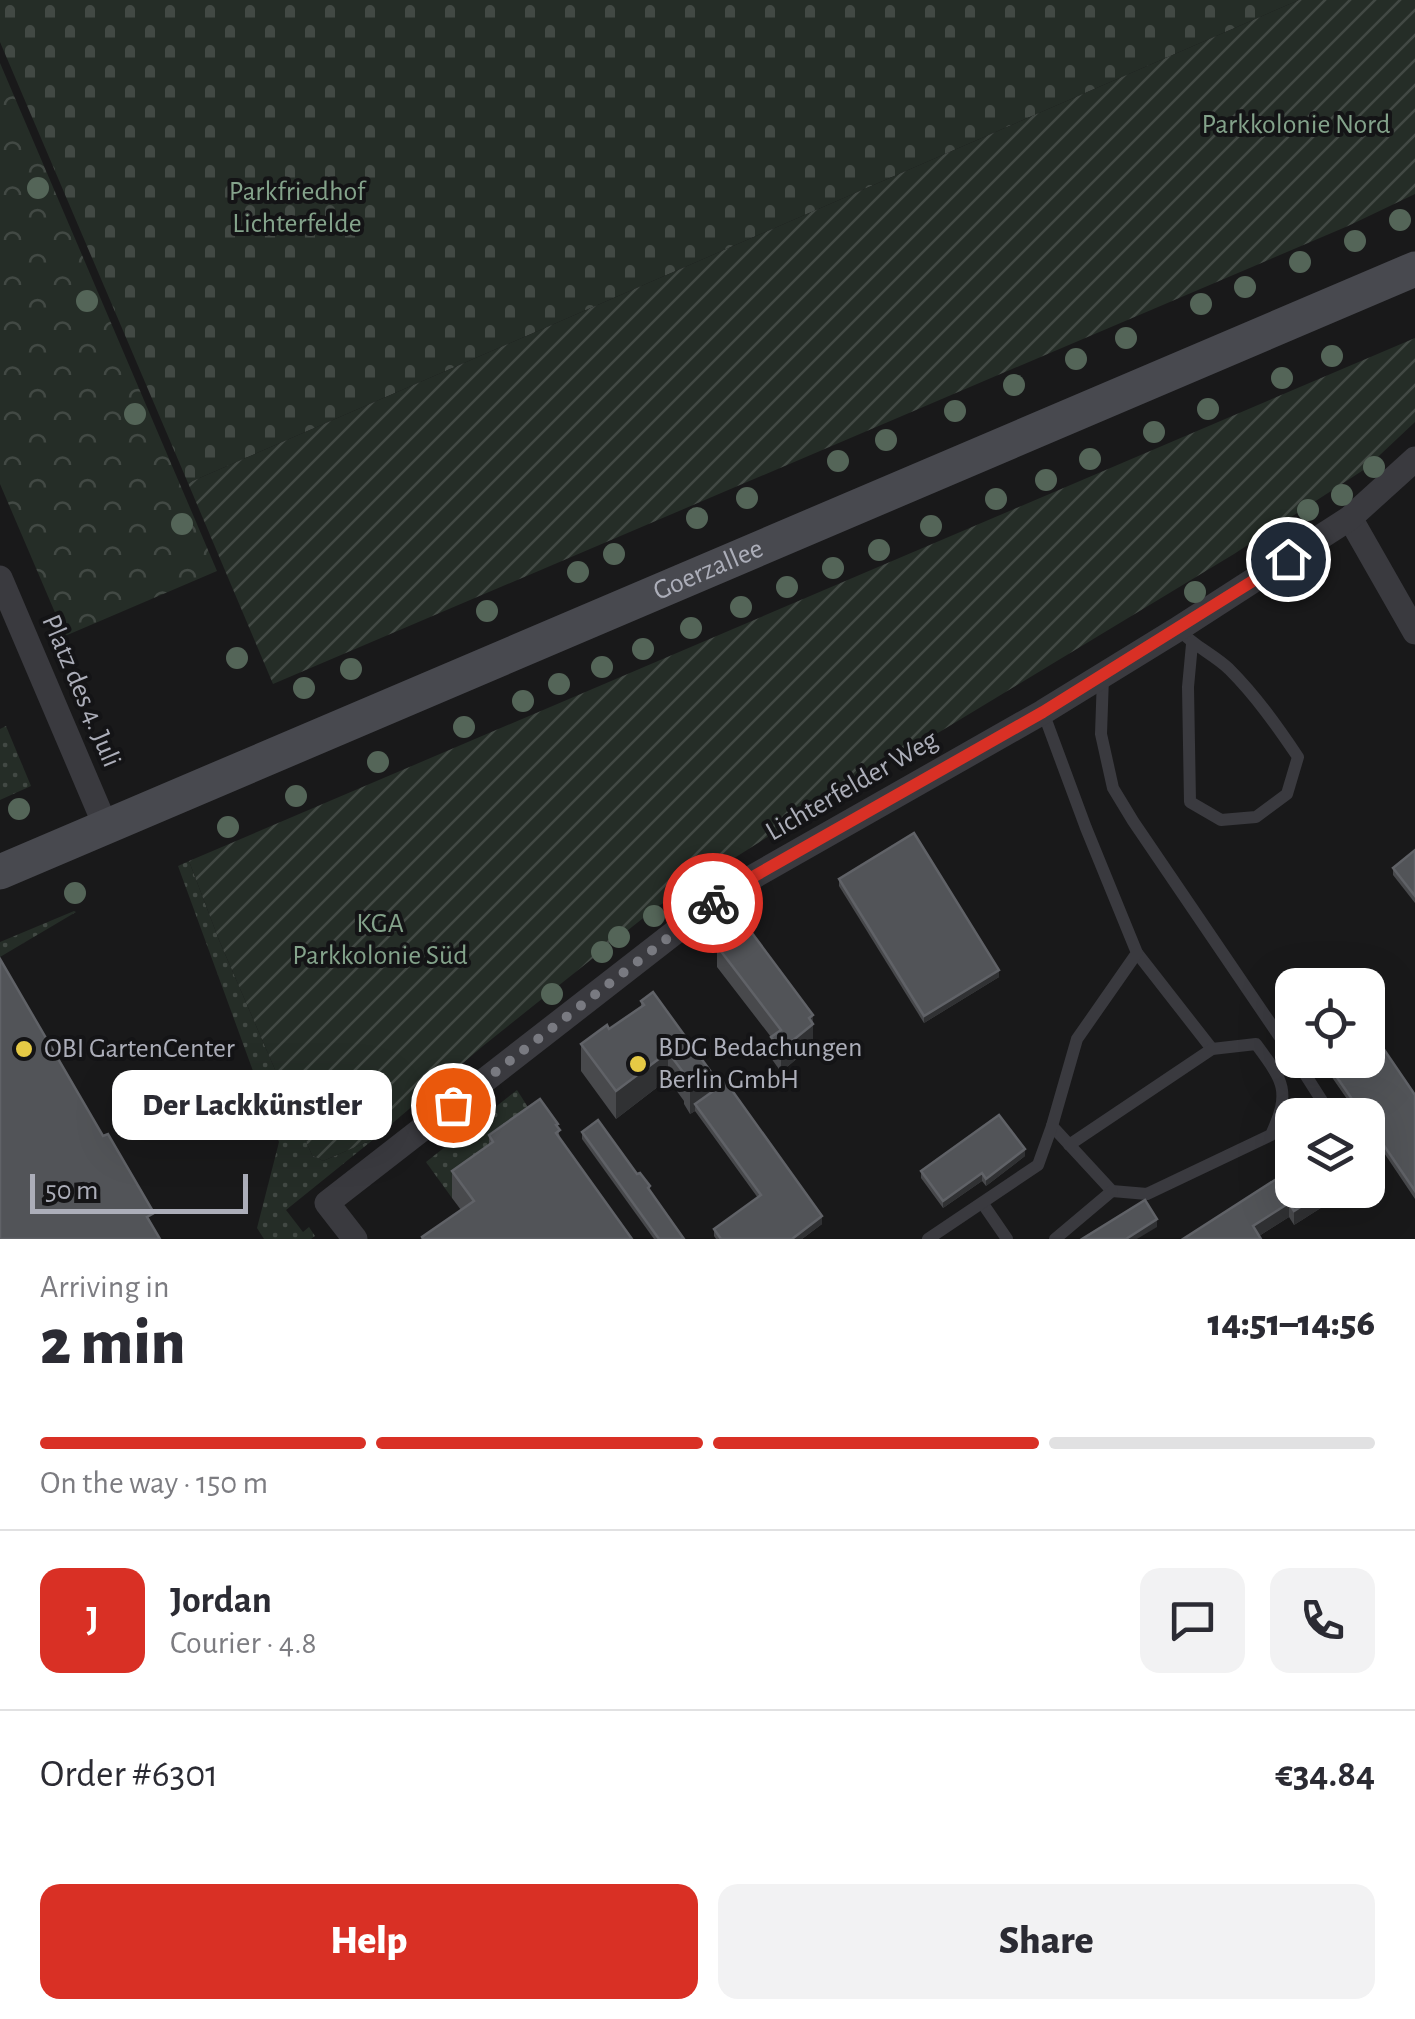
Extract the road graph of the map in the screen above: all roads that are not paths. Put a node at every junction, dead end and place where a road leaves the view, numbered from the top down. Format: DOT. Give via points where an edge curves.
graph roads {
  1 [pos="1415,269"];
  2 [pos="1415,459"];
  3 [pos="1350,518"];
  4 [pos="0,578"];
  5 [pos="1415,632"];
  6 [pos="1185,637"];
  7 [pos="1103,674"];
  8 [pos="1043,712"];
  9 [pos="106,828"];
  10 [pos="0,872"];
  11 [pos="1137,953"];
  12 [pos="1275,1030"];
  13 [pos="1212,1049"];
  14 [pos="1052,1126"];
  15 [pos="1069,1145"];
  16 [pos="1112,1191"];
  17 [pos="983,1204"];
  18 [pos="355,1239"];
  19 [pos="928,1239"];
  20 [pos="1007,1239"];
  21 [pos="1055,1239"];
  1 -- 9 [label="main road, Goerzallee"];
  2 -- 3 [label="street, Lichterfelder Weg"];
  3 -- 5 [label="street"];
  3 -- 6 [label="street, Lichterfelder Weg"];
  4 -- 9 [label="street, Platz des 4. Juli"];
  6 -- 6 [label="lane" via="1226,666 1298,757 1288,794 1256,817 1222,820 1190,802"];
  6 -- 7 [label="street, Lichterfelder Weg"];
  7 -- 8 [label="street, Lichterfelder Weg"];
  7 -- 12 [label="lane" via="1100,734 1113,788"];
  8 -- 11 [label="lane"];
  8 -- 18 [label="street, Lichterfelder Weg" via="728,891 327,1203"];
  9 -- 10 [label="main road, Goerzallee"];
  11 -- 13 [label="lane"];
  11 -- 14 [label="lane" via="1078,1039"];
  13 -- 15 [label="lane"];
  13 -- 16 [label="lane" via="1256,1044 1275,1070 1283,1109 1271,1136 1147,1194"];
  14 -- 15 [label="lane"];
  14 -- 17 [label="lane" via="1038,1165"];
  15 -- 16 [label="lane"];
  16 -- 21 [label="lane"];
  17 -- 19 [label="lane"];
  17 -- 20 [label="lane"];
}
